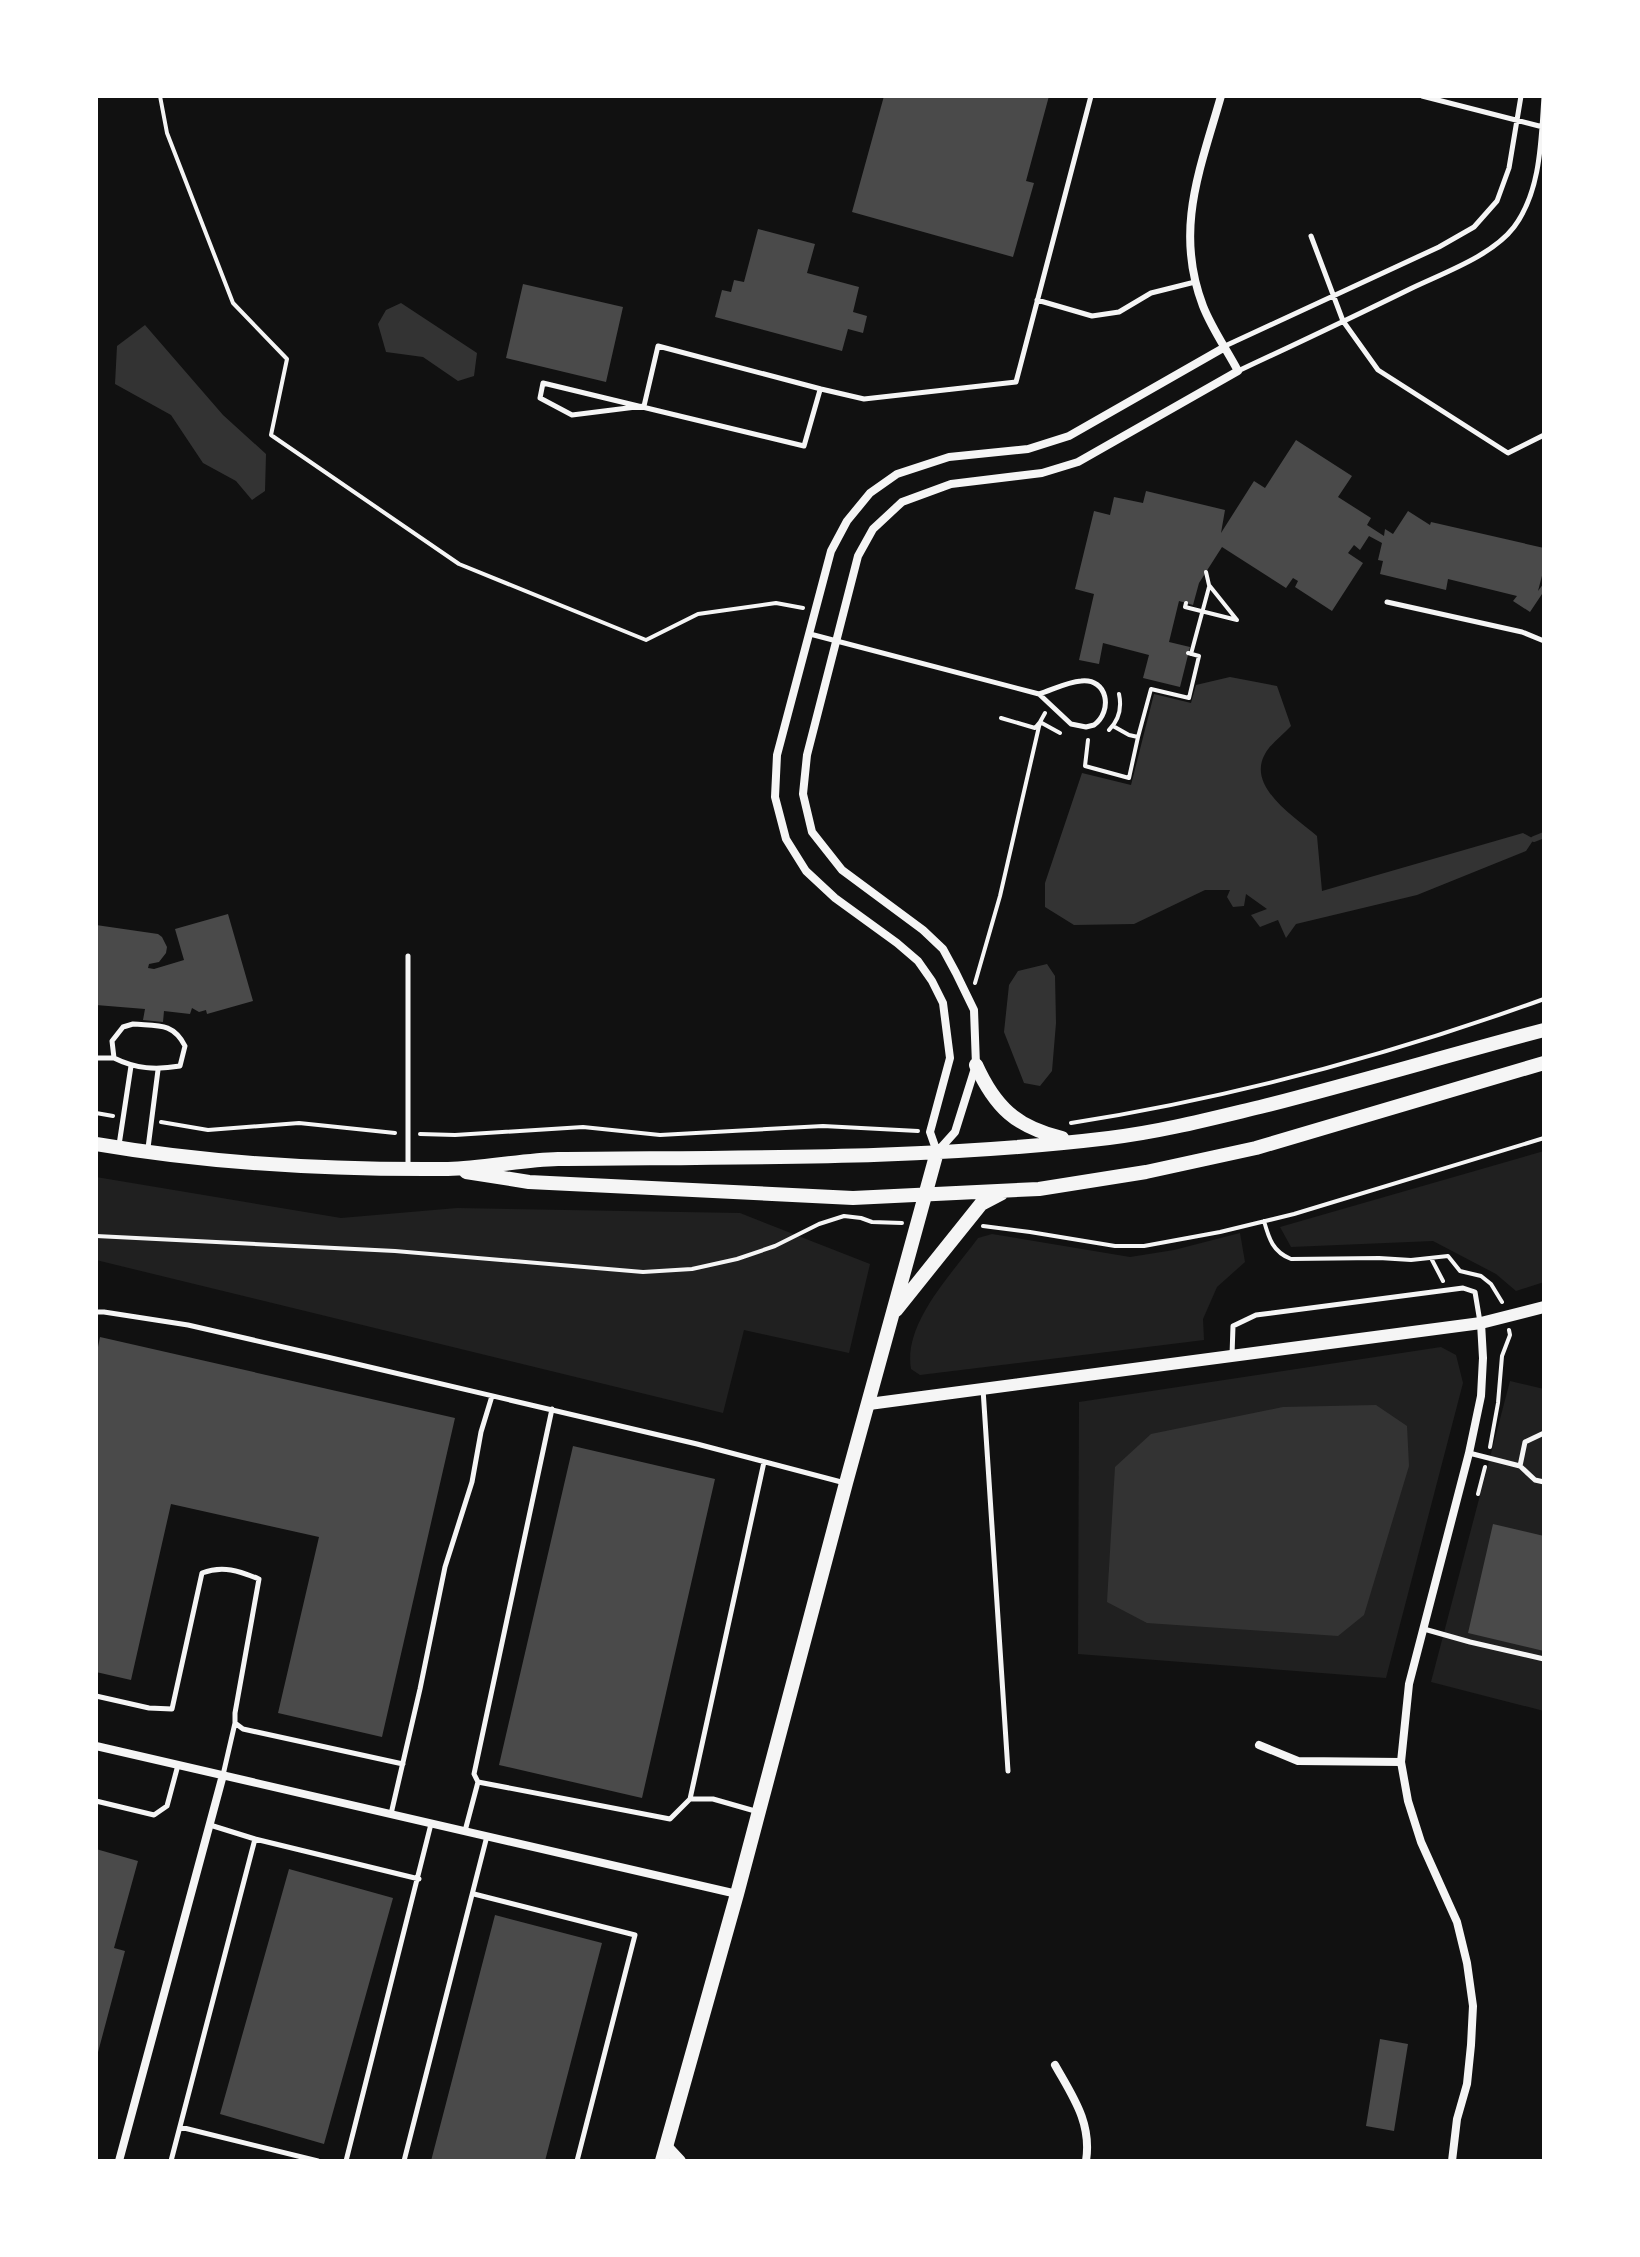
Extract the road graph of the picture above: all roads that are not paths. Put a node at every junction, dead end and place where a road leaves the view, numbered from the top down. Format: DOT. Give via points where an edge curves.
graph roads {
  1 [pos="1091,96"];
  2 [pos="1221,96"];
  3 [pos="1422,96"];
  4 [pos="1521,96"];
  5 [pos="1544,97"];
  6 [pos="1516,120"];
  7 [pos="1543,127"];
  8 [pos="1311,236"];
  9 [pos="1195,282"];
  10 [pos="1333,296"];
  11 [pos="1037,300"];
  12 [pos="1343,321"];
  13 [pos="1225,347"];
  14 [pos="1238,371"];
  15 [pos="821,389"];
  16 [pos="644,406"];
  17 [pos="1544,435"];
  18 [pos="1387,602"];
  19 [pos="810,634"];
  20 [pos="836,640"];
  21 [pos="1544,641"];
  22 [pos="1039,694"];
  23 [pos="408,956"];
  24 [pos="1544,1030"];
  25 [pos="96,1058"];
  26 [pos="114,1058"];
  27 [pos="1544,1063"];
  28 [pos="976,1065"];
  29 [pos="131,1066"];
  30 [pos="158,1070"];
  31 [pos="1074,1141"];
  32 [pos="96,1144"];
  33 [pos="118,1148"];
  34 [pos="937,1152"];
  35 [pos="148,1153"];
  36 [pos="408,1168"];
  37 [pos="452,1169"];
  38 [pos="1005,1192"];
  39 [pos="924,1196"];
  40 [pos="1544,1307"];
  41 [pos="96,1312"];
  42 [pos="893,1314"];
  43 [pos="1481,1323"];
  44 [pos="1232,1356"];
  45 [pos="983,1388"];
  46 [pos="492,1396"];
  47 [pos="869,1404"];
  48 [pos="552,1409"];
  49 [pos="1544,1433"];
  50 [pos="1469,1453"];
  51 [pos="764,1462"];
  52 [pos="1520,1466"];
  53 [pos="1544,1482"];
  54 [pos="846,1483"];
  55 [pos="1424,1629"];
  56 [pos="1544,1659"];
  57 [pos="96,1696"];
  58 [pos="235,1723"];
  59 [pos="1259,1745"];
  60 [pos="96,1746"];
  61 [pos="1401,1762"];
  62 [pos="403,1764"];
  63 [pos="178,1765"];
  64 [pos="1008,1771"];
  65 [pos="223,1775"];
  66 [pos="478,1782"];
  67 [pos="690,1799"];
  68 [pos="96,1801"];
  69 [pos="757,1812"];
  70 [pos="391,1814"];
  71 [pos="432,1823"];
  72 [pos="210,1825"];
  73 [pos="465,1831"];
  74 [pos="487,1836"];
  75 [pos="255,1839"];
  76 [pos="419,1879"];
  77 [pos="474,1894"];
  78 [pos="737,1894"];
  79 [pos="1055,2065"];
  80 [pos="180,2127"];
  81 [pos="666,2146"];
  82 [pos="119,2161"];
  83 [pos="171,2161"];
  84 [pos="318,2161"];
  85 [pos="346,2161"];
  86 [pos="404,2161"];
  87 [pos="577,2161"];
  88 [pos="662,2161"];
  89 [pos="680,2161"];
  90 [pos="1086,2161"];
  91 [pos="1452,2161"];
  1 -- 11 [label="lane"];
  2 -- 9 [label="street" via="1188,231"];
  3 -- 6 [label="lane"];
  4 -- 6 [label="lane"];
  5 -- 7 [label="lane"];
  6 -- 7 [label="lane"];
  6 -- 10 [label="lane" via="1509,168 1497,201 1474,227"];
  7 -- 12 [label="lane" via="1530,196 1505,236 1454,268"];
  8 -- 10 [label="lane"];
  9 -- 11 [label="lane" via="1151,293 1119,312 1092,316"];
  9 -- 13 [label="street"];
  10 -- 12 [label="lane"];
  10 -- 13 [label="lane"];
  11 -- 15 [label="lane" via="1016,382 864,399"];
  12 -- 14 [label="lane"];
  12 -- 17 [label="lane" via="1378,370 1508,453"];
  13 -- 14 [label="street"];
  13 -- 19 [label="street" via="1069,436 1028,449 949,457 897,474 870,493 847,521 831,551"];
  14 -- 20 [label="street" via="1078,462 1042,473 951,484 902,502 873,529 858,556"];
  15 -- 16 [label="lane" via="804,446"];
  15 -- 16 [label="lane" via="658,346"];
  16 -- 16 [label="lane" via="543,383 540,398 572,415"];
  18 -- 21 [label="lane"];
  19 -- 20 [label="lane"];
  19 -- 34 [label="street" via="777,755 775,797 786,839 806,871 918,961 943,1003 950,1058 930,1132"];
  20 -- 22 [label="lane"];
  20 -- 28 [label="street" via="807,755 803,794 812,832 842,870 943,949 974,1010"];
  22 -- 22 [label="lane" via="1071,724 1086,727 1100,720 1106,706 1102,691 1090,682"];
  23 -- 36 [label="lane"];
  24 -- 31 [label="main road" via="1218,1117"];
  25 -- 26 [label="lane"];
  26 -- 29 [label="lane"];
  26 -- 30 [label="lane" via="112,1041 123,1027 169,1027 180,1035 183,1056 180,1066"];
  27 -- 38 [label="main road" via="1221,1156"];
  28 -- 31 [label="main road" via="1010,1115 1040,1133"];
  28 -- 34 [label="street" via="955,1132"];
  29 -- 30 [label="lane"];
  29 -- 33 [label="lane"];
  30 -- 35 [label="lane"];
  31 -- 34 [label="main road"];
  32 -- 33 [label="main road"];
  33 -- 35 [label="main road"];
  34 -- 37 [label="main road" via="553,1159"];
  34 -- 39 [label="main road"];
  35 -- 36 [label="main road" via="282,1166"];
  36 -- 37 [label="main road"];
  37 -- 39 [label="main road" via="529,1182 743,1194"];
  38 -- 39 [label="main road"];
  38 -- 42 [label="main road" via="981,1204"];
  39 -- 42 [label="main road"];
  40 -- 43 [label="street"];
  41 -- 46 [label="lane" via="188,1325"];
  42 -- 47 [label="main road"];
  43 -- 44 [label="street"];
  43 -- 44 [label="lane" via="1475,1292 1463,1288 1256,1315 1233,1326"];
  43 -- 50 [label="street" via="1481,1396"];
  44 -- 45 [label="street"];
  45 -- 47 [label="street"];
  45 -- 64 [label="lane"];
  46 -- 48 [label="lane"];
  46 -- 62 [label="lane" via="445,1567"];
  47 -- 54 [label="main road"];
  48 -- 51 [label="lane"];
  48 -- 66 [label="lane" via="474,1774"];
  49 -- 52 [label="lane" via="1525,1442"];
  50 -- 52 [label="lane"];
  50 -- 55 [label="street"];
  51 -- 54 [label="lane"];
  51 -- 67 [label="lane"];
  52 -- 53 [label="lane"];
  54 -- 69 [label="main road"];
  55 -- 56 [label="lane"];
  55 -- 61 [label="street" via="1409,1684"];
  57 -- 58 [label="lane" via="172,1709 202,1573 237,1570 259,1579"];
  58 -- 62 [label="lane"];
  58 -- 65 [label="lane"];
  59 -- 61 [label="street" via="1298,1761"];
  60 -- 63 [label="street"];
  61 -- 91 [label="street" via="1421,1842 1457,1922 1473,2006 1467,2084"];
  62 -- 70 [label="lane"];
  63 -- 65 [label="street"];
  63 -- 68 [label="lane" via="167,1806 154,1815"];
  65 -- 70 [label="street"];
  65 -- 72 [label="street"];
  66 -- 67 [label="lane" via="670,1819"];
  66 -- 73 [label="lane"];
  67 -- 69 [label="lane" via="713,1799"];
  69 -- 78 [label="main road"];
  70 -- 71 [label="street"];
  71 -- 73 [label="street"];
  71 -- 76 [label="lane"];
  72 -- 75 [label="lane"];
  72 -- 82 [label="street"];
  73 -- 74 [label="street"];
  74 -- 77 [label="lane"];
  74 -- 78 [label="street"];
  75 -- 76 [label="lane"];
  75 -- 80 [label="lane"];
  76 -- 85 [label="lane"];
  77 -- 86 [label="lane"];
  77 -- 87 [label="lane" via="635,1935"];
  78 -- 81 [label="main road"];
  79 -- 90 [label="street" via="1086,2125"];
  80 -- 83 [label="lane"];
  80 -- 84 [label="lane"];
  81 -- 88 [label="main road"];
  81 -- 89 [label="street"];
}
